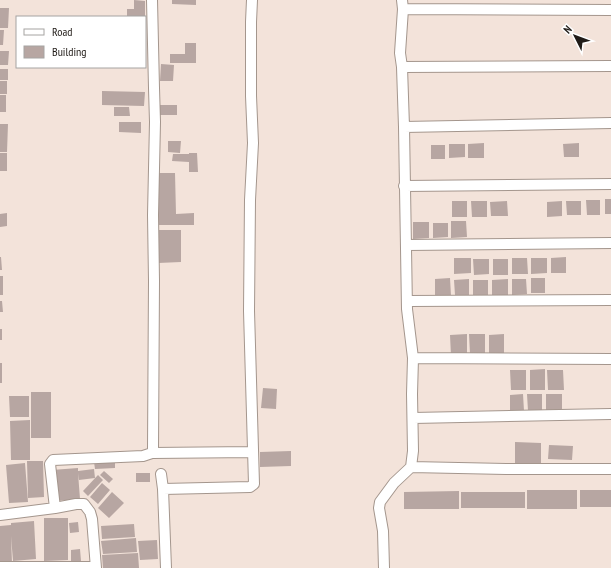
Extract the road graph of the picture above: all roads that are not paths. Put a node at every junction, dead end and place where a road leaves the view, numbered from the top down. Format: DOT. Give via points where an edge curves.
graph roads {
  1 [pos="152,0"];
  2 [pos="252,0"];
  3 [pos="402,4"];
  4 [pos="611,10"];
  5 [pos="611,66"];
  6 [pos="402,67"];
  7 [pos="611,123"];
  8 [pos="404,127"];
  9 [pos="611,184"];
  10 [pos="404,186"];
  11 [pos="611,243"];
  12 [pos="406,245"];
  13 [pos="611,300"];
  14 [pos="408,301"];
  15 [pos="413,358"];
  16 [pos="611,359"];
  17 [pos="611,414"];
  18 [pos="413,418"];
  19 [pos="253,452"];
  20 [pos="152,453"];
  21 [pos="411,467"];
  22 [pos="611,470"];
  23 [pos="161,474"];
  24 [pos="162,489"];
  25 [pos="55,508"];
  26 [pos="0,515"];
  27 [pos="0,568"];
  28 [pos="96,568"];
  29 [pos="166,568"];
  30 [pos="384,568"];
  1 -- 20 [label="street" via="155,122"];
  2 -- 19 [label="street" via="253,143 249,311"];
  3 -- 4 [label="street"];
  3 -- 6 [label="street"];
  5 -- 6 [label="street"];
  6 -- 8 [label="street"];
  7 -- 8 [label="street"];
  8 -- 10 [label="street"];
  9 -- 10 [label="street"];
  10 -- 12 [label="street"];
  11 -- 12 [label="street"];
  12 -- 14 [label="street"];
  13 -- 14 [label="street"];
  14 -- 15 [label="street"];
  15 -- 16 [label="street"];
  15 -- 18 [label="street"];
  17 -- 18 [label="street"];
  18 -- 21 [label="street" via="414,451"];
  19 -- 20 [label="street"];
  19 -- 24 [label="street" via="254,484 250,487"];
  20 -- 25 [label="street" via="143,456 53,460 50,464"];
  21 -- 22 [label="street"];
  21 -- 30 [label="street" via="394,483 380,502"];
  23 -- 24 [label="street"];
  24 -- 29 [label="street"];
  25 -- 26 [label="street"];
  25 -- 28 [label="street" via="84,504 90,512"];
  27 -- 28 [label="street"];
}
